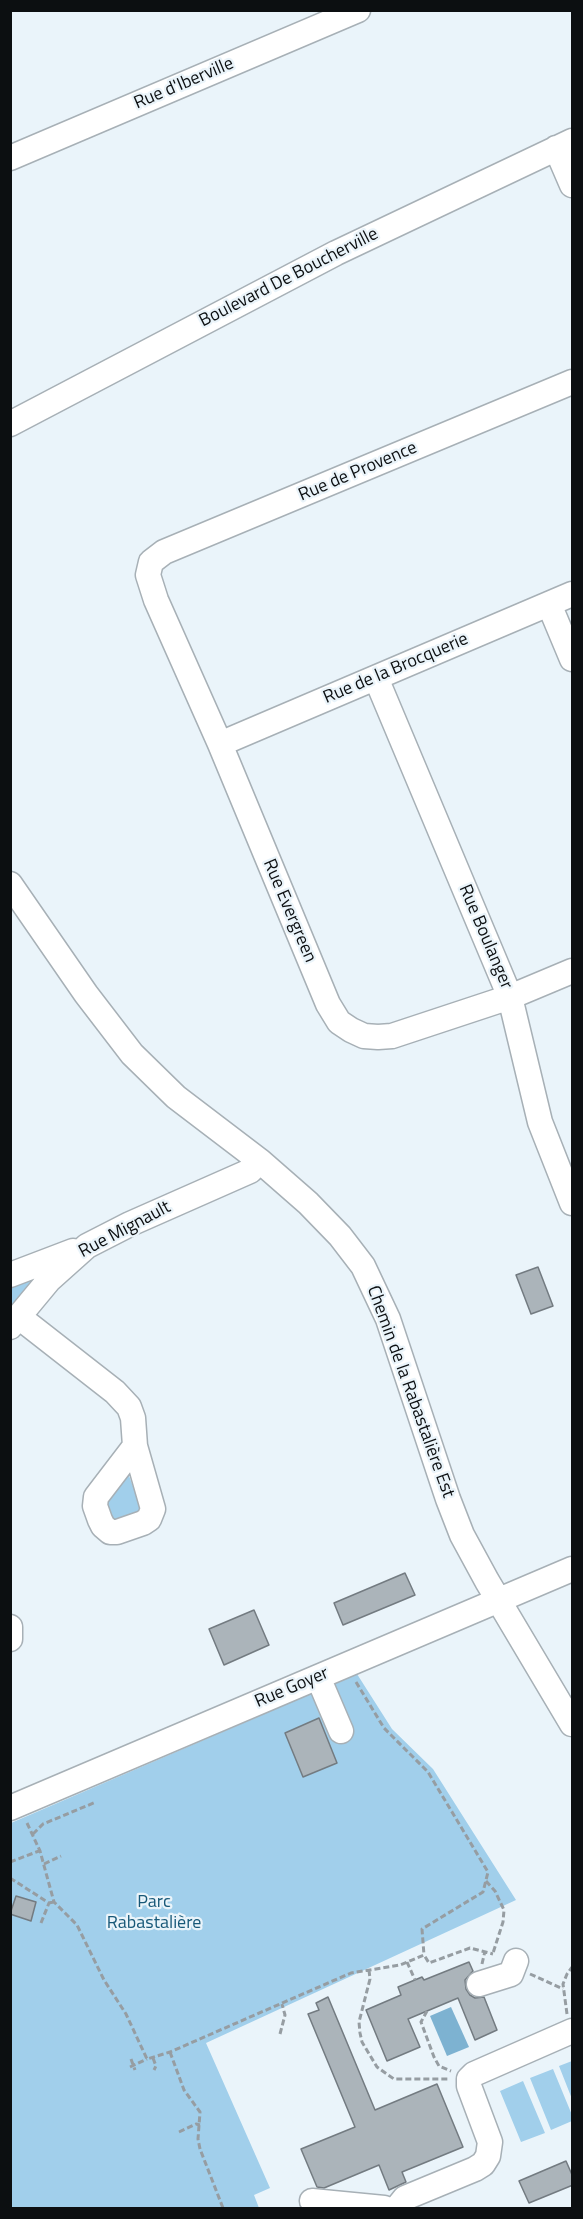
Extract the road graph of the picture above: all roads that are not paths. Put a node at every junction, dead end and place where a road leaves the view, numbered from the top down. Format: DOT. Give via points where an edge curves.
graph roads {
  1 [pos="358,10"];
  2 [pos="565,144"];
  3 [pos="10,158"];
  4 [pos="573,184"];
  5 [pos="573,382"];
  6 [pos="10,424"];
  7 [pos="148,568"];
  8 [pos="573,594"];
  9 [pos="549,604"];
  10 [pos="573,658"];
  11 [pos="376,678"];
  12 [pos="220,744"];
  13 [pos="10,884"];
  14 [pos="573,971"];
  15 [pos="510,997"];
  16 [pos="260,1161"];
  17 [pos="573,1203"];
  18 [pos="87,1246"];
  19 [pos="10,1275"];
  20 [pos="15,1322"];
  21 [pos="135,1446"];
  22 [pos="573,1569"];
  23 [pos="499,1600"];
  24 [pos="10,1627"];
  25 [pos="10,1639"];
  26 [pos="318,1677"];
  27 [pos="573,1724"];
  28 [pos="342,1731"];
  29 [pos="16,1812"];
  30 [pos="504,1957"];
  31 [pos="478,1984"];
  32 [pos="573,2031"];
  33 [pos="312,2201"];
  34 [pos="384,2208"];
  35 [pos="397,2208"];
  1 -- 3 [label="street, Rue d'Iberville"];
  2 -- 4 [label="street"];
  2 -- 6 [label="street, Boulevard De Boucherville" via="345,249"];
  5 -- 7 [label="street, Rue de Provence" via="164,552"];
  7 -- 12 [label="street, Rue Evergreen" via="149,583"];
  8 -- 9 [label="street, Rue de la Brocquerie"];
  9 -- 10 [label="street"];
  9 -- 11 [label="street, Rue de la Brocquerie"];
  11 -- 12 [label="street, Rue de la Brocquerie"];
  11 -- 15 [label="street, Rue Boulanger"];
  12 -- 15 [label="street, Rue Evergreen" via="328,1004 339,1022 364,1036 385,1037"];
  13 -- 16 [label="street, Chemin de la Rabastalière Est" via="132,1054 176,1097"];
  14 -- 15 [label="street, Rue Evergreen"];
  15 -- 17 [label="street, Rue Boulanger" via="540,1122"];
  16 -- 18 [label="street, Rue Mignault" via="250,1171"];
  16 -- 23 [label="street, Chemin de la Rabastalière Est" via="331,1226 369,1277 388,1319 455,1518"];
  18 -- 19 [label="street"];
  18 -- 20 [label="street, Rue Mignault" via="55,1274"];
  20 -- 21 [label="street" via="124,1400 133,1418"];
  22 -- 23 [label="street, Rue Goyer"];
  23 -- 26 [label="street, Rue Goyer"];
  23 -- 27 [label="street, Chemin de la Rabastalière Est"];
  24 -- 25 [label="street"];
  26 -- 28 [label="street"];
  26 -- 29 [label="street, Rue Goyer"];
  30 -- 31 [label="street" via="511,1974"];
  32 -- 35 [label="street" via="477,2072 470,2079 470,2089 490,2142 488,2156 475,2169 405,2198"];
  33 -- 34 [label="street"];
}
